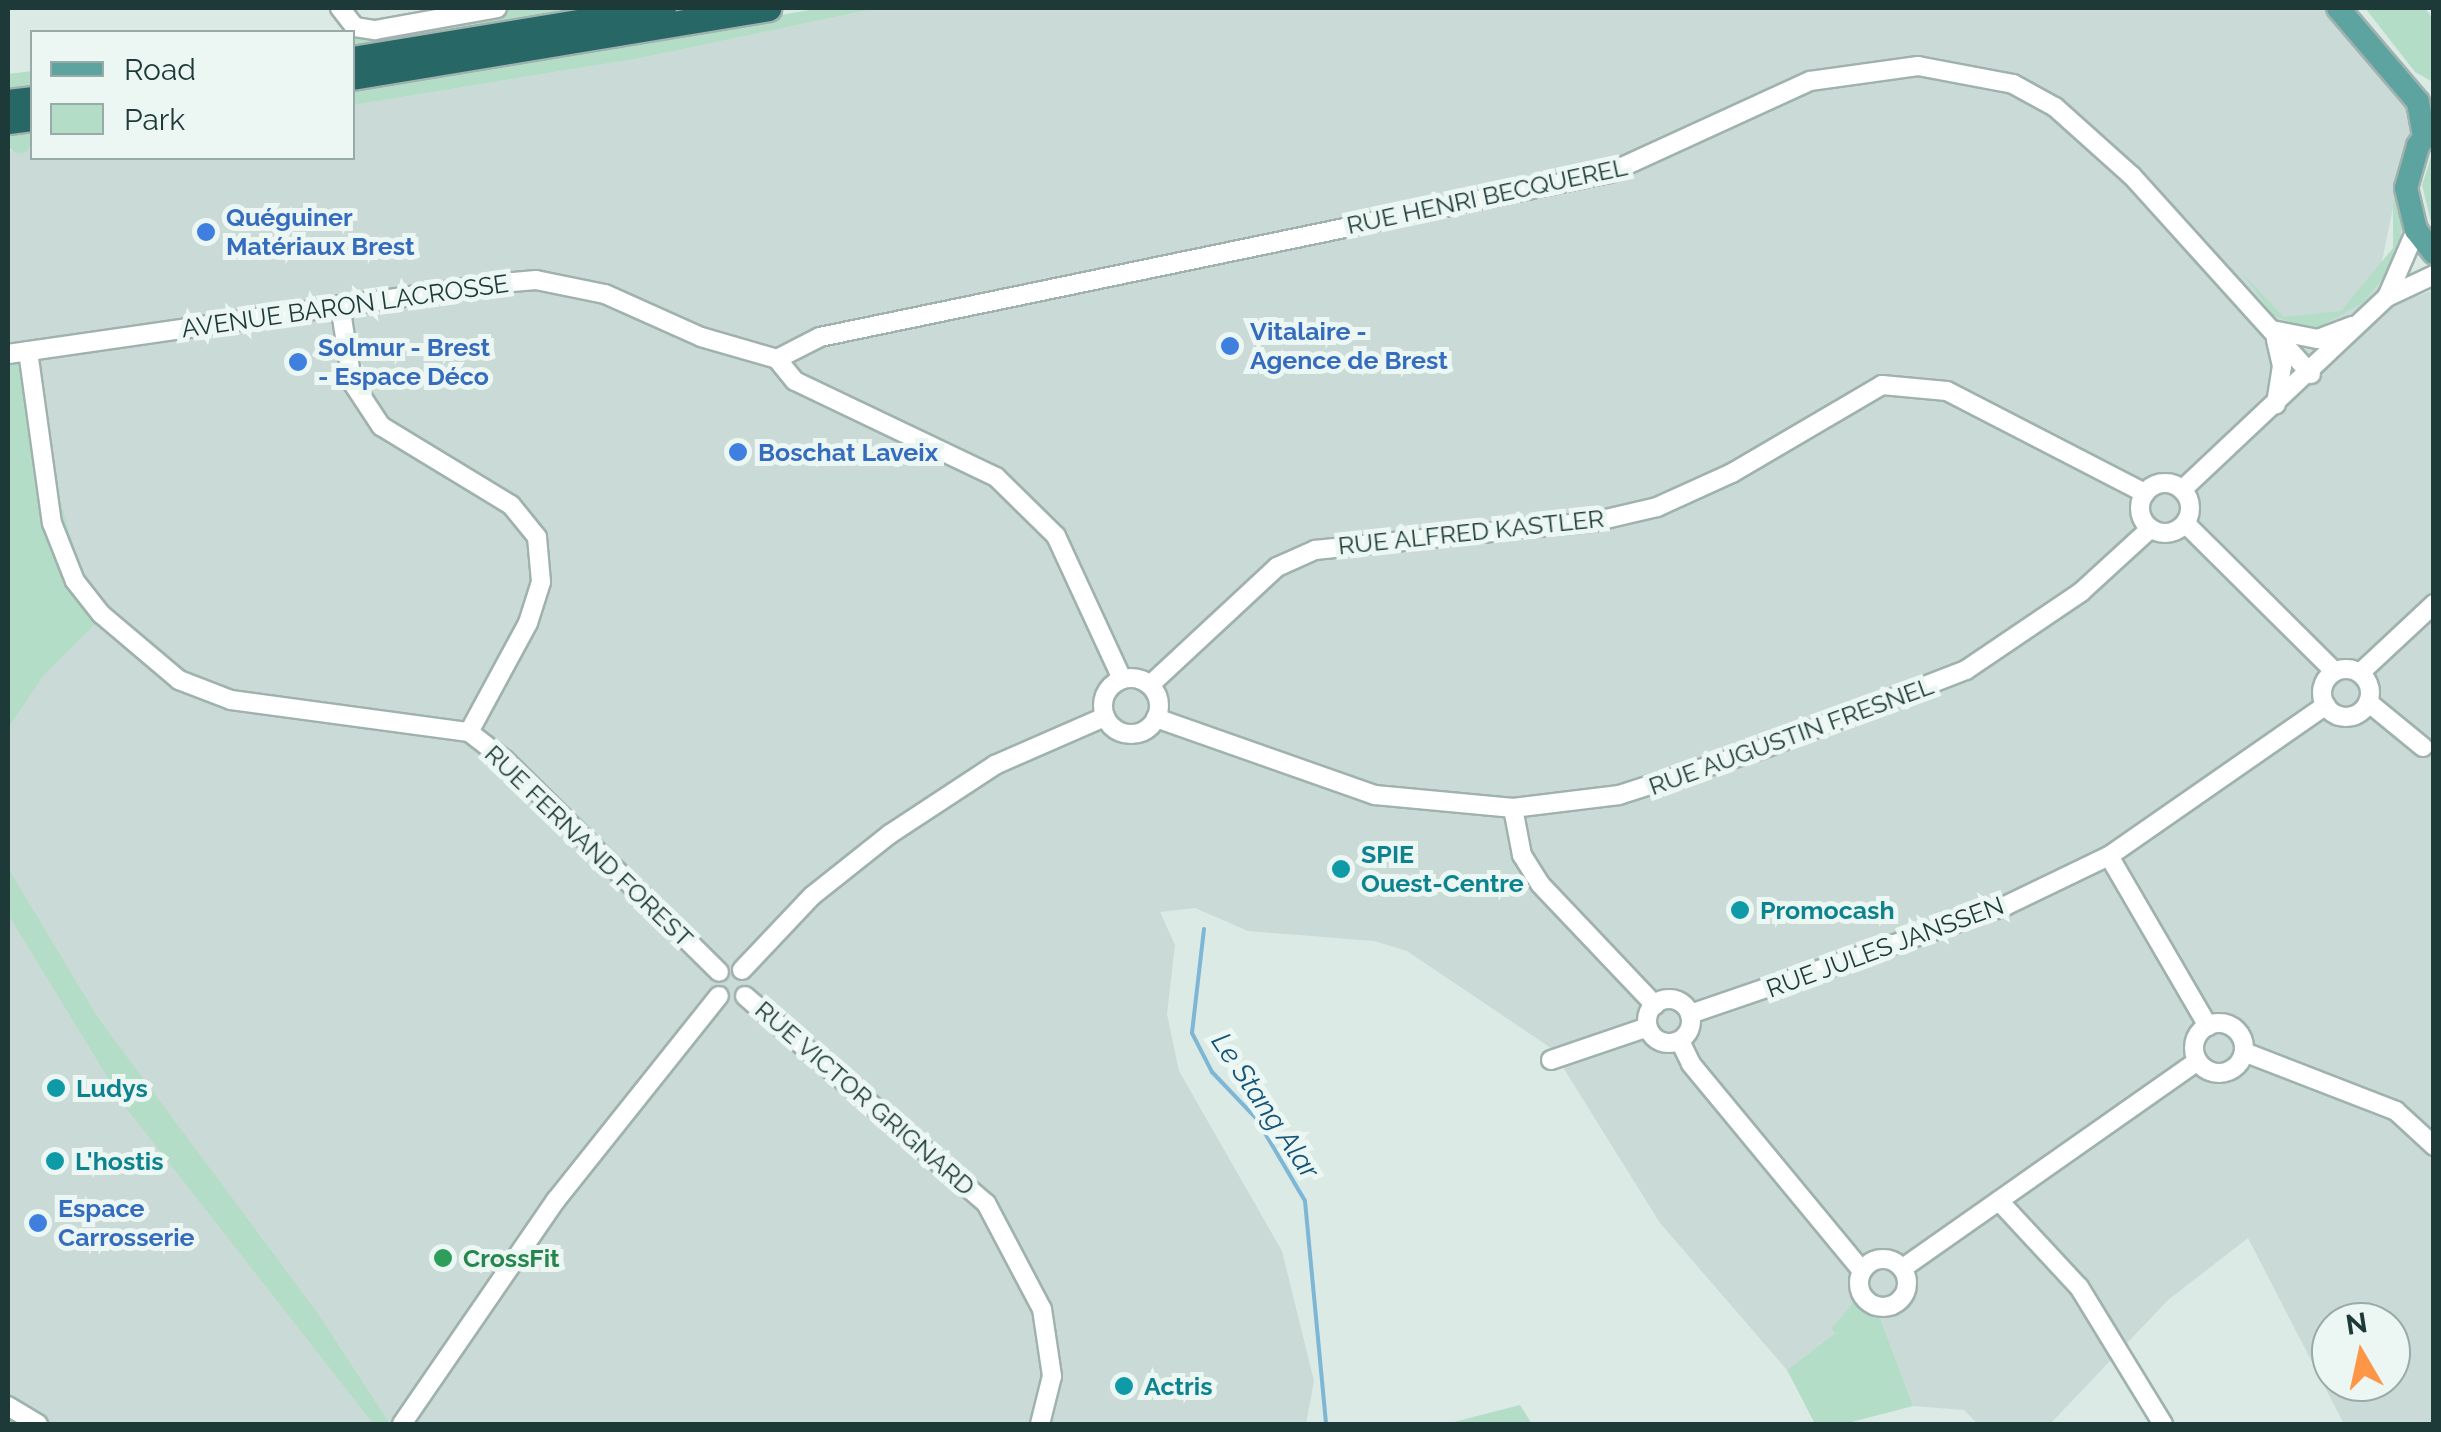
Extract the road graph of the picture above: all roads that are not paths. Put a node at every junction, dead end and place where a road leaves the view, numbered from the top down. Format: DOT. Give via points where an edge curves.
graph roads {
  1 [pos="340,8"];
  2 [pos="497,8"];
  3 [pos="663,8"];
  4 [pos="768,8"];
  5 [pos="2338,8"];
  6 [pos="2349,8"];
  7 [pos="355,59"];
  8 [pos="355,77"];
  9 [pos="2434,94"];
  10 [pos="2429,132"];
  11 [pos="2416,230"];
  12 [pos="2434,253"];
  13 [pos="2434,275"];
  14 [pos="2387,297"];
  15 [pos="340,305"];
  16 [pos="2367,318"];
  17 [pos="2271,330"];
  18 [pos="2299,336"];
  19 [pos="28,352"];
  20 [pos="8,354"];
  21 [pos="777,359"];
  22 [pos="2314,370"];
  23 [pos="2276,405"];
  24 [pos="2182,490"];
  25 [pos="2145,492"];
  26 [pos="2185,523"];
  27 [pos="2150,529"];
  28 [pos="2434,604"];
  29 [pos="2335,672"];
  30 [pos="2360,673"];
  31 [pos="1122,679"];
  32 [pos="1150,686"];
  33 [pos="2368,702"];
  34 [pos="2326,705"];
  35 [pos="1105,718"];
  36 [pos="1156,718"];
  37 [pos="469,732"];
  38 [pos="2423,748"];
  39 [pos="1513,808"];
  40 [pos="2109,856"];
  41 [pos="742,970"];
  42 [pos="719,972"];
  43 [pos="719,996"];
  44 [pos="745,996"];
  45 [pos="1655,1005"];
  46 [pos="1690,1014"];
  47 [pos="2208,1026"];
  48 [pos="1648,1027"];
  49 [pos="1680,1040"];
  50 [pos="2244,1052"];
  51 [pos="1551,1060"];
  52 [pos="2197,1061"];
  53 [pos="2434,1146"];
  54 [pos="1999,1201"];
  55 [pos="1903,1268"];
  56 [pos="1862,1271"];
  57 [pos="8,1406"];
  58 [pos="38,1424"];
  59 [pos="402,1424"];
  60 [pos="1040,1424"];
  61 [pos="2163,1424"];
  1 -- 2 [label="street" via="355,27 375,30"];
  3 -- 7 [label="highway"];
  4 -- 8 [label="highway"];
  5 -- 10 [label="main road" via="2418,102"];
  6 -- 9 [label="main road"];
  10 -- 11 [label="main road" via="2406,188"];
  11 -- 12 [label="main road"];
  11 -- 14 [label="street"];
  13 -- 14 [label="street"];
  14 -- 16 [label="street"];
  15 -- 19 [label="street, AVENUE BARON LACROSSE"];
  15 -- 21 [label="street, AVENUE BARON LACROSSE" via="536,280 604,294 702,337"];
  15 -- 37 [label="street" via="352,382 381,426 512,505 537,537 541,582 528,623"];
  16 -- 18 [label="street" via="2335,335"];
  16 -- 22 [label="street"];
  17 -- 18 [label="street"];
  17 -- 21 [label="street, RUE HENRI BECQUEREL" via="2132,176 2055,107 2013,84 1918,66 1810,81 1608,173 820,337"];
  17 -- 22 [label="street, RUE HENRI BECQUEREL"];
  17 -- 23 [label="street" via="2282,366"];
  18 -- 22 [label="street"];
  19 -- 20 [label="street, AVENUE BARON LACROSSE"];
  19 -- 37 [label="street, RUE FERNAND FOREST" via="61,552 92,603 130,639 179,680 231,700"];
  21 -- 31 [label="street, AVENUE BARON LACROSSE" via="795,381 982,470 1032,507 1075,569"];
  22 -- 23 [label="street"];
  23 -- 24 [label="street"];
  24 -- 25 [label="street" via="2162,483"];
  24 -- 26 [label="street" via="2190,506"];
  25 -- 27 [label="street" via="2139,508"];
  25 -- 32 [label="street, RUE ALFRED KASTLER" via="1947,391 1882,385 1658,507 1593,522 1315,550 1277,567"];
  26 -- 27 [label="street" via="2169,533"];
  26 -- 29 [label="street"];
  27 -- 39 [label="street, RUE AUGUSTIN FRESNEL" via="2043,620 1928,688 1659,786"];
  28 -- 30 [label="street"];
  29 -- 30 [label="street"];
  29 -- 34 [label="street" via="2324,684"];
  30 -- 33 [label="street" via="2370,690"];
  31 -- 32 [label="street"];
  31 -- 35 [label="street" via="1104,695"];
  32 -- 36 [label="street" via="1158,701"];
  33 -- 34 [label="street" via="2349,716"];
  33 -- 38 [label="street"];
  34 -- 40 [label="street, RUE JULES JANSSEN"];
  35 -- 36 [label="street" via="1126,734 1144,731"];
  35 -- 41 [label="street" via="995,765 890,834 812,896"];
  36 -- 39 [label="street, RUE AUGUSTIN FRESNEL" via="1329,784 1433,804"];
  37 -- 42 [label="street, RUE FERNAND FOREST" via="506,760"];
  39 -- 45 [label="street" via="1522,854 1540,884"];
  40 -- 46 [label="street, RUE JULES JANSSEN" via="2006,906"];
  40 -- 47 [label="street"];
  41 -- 42 [label="street"];
  41 -- 44 [label="street" via="749,979"];
  42 -- 43 [label="street"];
  43 -- 44 [label="street" via="735,1002"];
  43 -- 59 [label="street" via="619,1115"];
  44 -- 60 [label="street, RUE VICTOR GRIGNARD" via="986,1203 1042,1308 1052,1376"];
  45 -- 46 [label="street" via="1679,1001"];
  45 -- 48 [label="street"];
  46 -- 49 [label="street"];
  47 -- 50 [label="street" via="2234,1028"];
  47 -- 52 [label="street" via="2195,1041"];
  48 -- 49 [label="street" via="1657,1040"];
  48 -- 51 [label="street"];
  49 -- 56 [label="street" via="1691,1064"];
  50 -- 52 [label="street" via="2224,1073"];
  50 -- 53 [label="street" via="2396,1111"];
  52 -- 54 [label="street"];
  54 -- 55 [label="street"];
  54 -- 61 [label="street" via="2080,1287"];
  55 -- 56 [label="street" via="1882,1259"];
  55 -- 56 [label="street" via="1906,1291 1888,1306 1866,1300"];
  57 -- 58 [label="street"];
}
